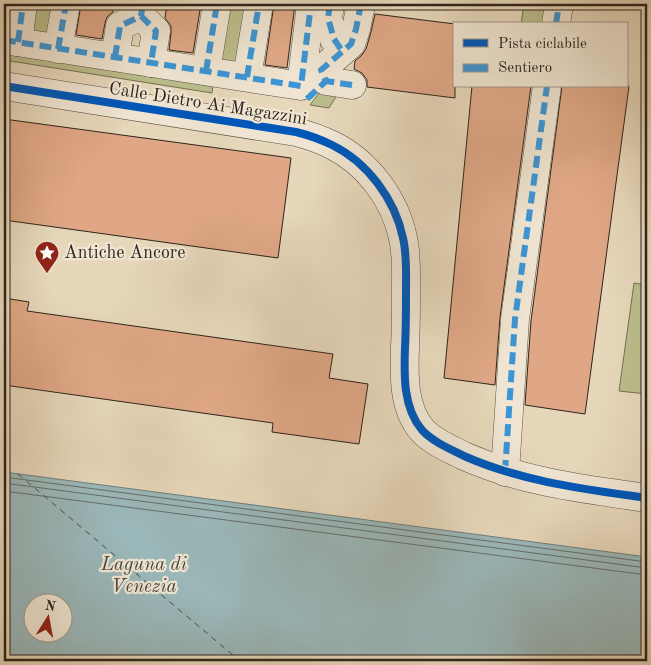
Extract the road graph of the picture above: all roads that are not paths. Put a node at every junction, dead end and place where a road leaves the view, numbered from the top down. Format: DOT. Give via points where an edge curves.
graph roads {
  1 [pos="23,4"];
  2 [pos="66,4"];
  3 [pos="217,4"];
  4 [pos="259,4"];
  5 [pos="311,4"];
  6 [pos="330,4"];
  7 [pos="361,4"];
  8 [pos="559,4"];
  9 [pos="142,10"];
  10 [pos="556,22"];
  11 [pos="11,41"];
  12 [pos="58,49"];
  13 [pos="342,51"];
  14 [pos="115,57"];
  15 [pos="151,63"];
  16 [pos="206,71"];
  17 [pos="247,77"];
  18 [pos="4,86"];
  19 [pos="328,88"];
  20 [pos="548,88"];
  21 [pos="505,472"];
  22 [pos="647,498"];
  1 -- 11 [label="street"];
  2 -- 12 [label="street"];
  3 -- 16 [label="street"];
  4 -- 17 [label="street"];
  5 -- 17 [label="street" via="301,86"];
  6 -- 13 [label="street" via="328,18 334,39"];
  7 -- 13 [label="street" via="351,44"];
  8 -- 10 [label="street"];
  9 -- 14 [label="street" via="120,26"];
  9 -- 15 [label="street" via="156,31"];
  11 -- 12 [label="street"];
  12 -- 14 [label="street"];
  13 -- 19 [label="street" via="321,70"];
  14 -- 15 [label="street"];
  15 -- 16 [label="street"];
  16 -- 17 [label="street"];
  18 -- 21 [label="street, Calle Dietro Ai Magazzini" via="296,132 333,145 350,156 365,169 389,200 403,237 406,257 404,371 410,407 416,421 423,431 451,450"];
  20 -- 21 [label="street" via="516,319"];
  21 -- 22 [label="street, Calle Dietro Ai Magazzini" via="566,486"];
}
